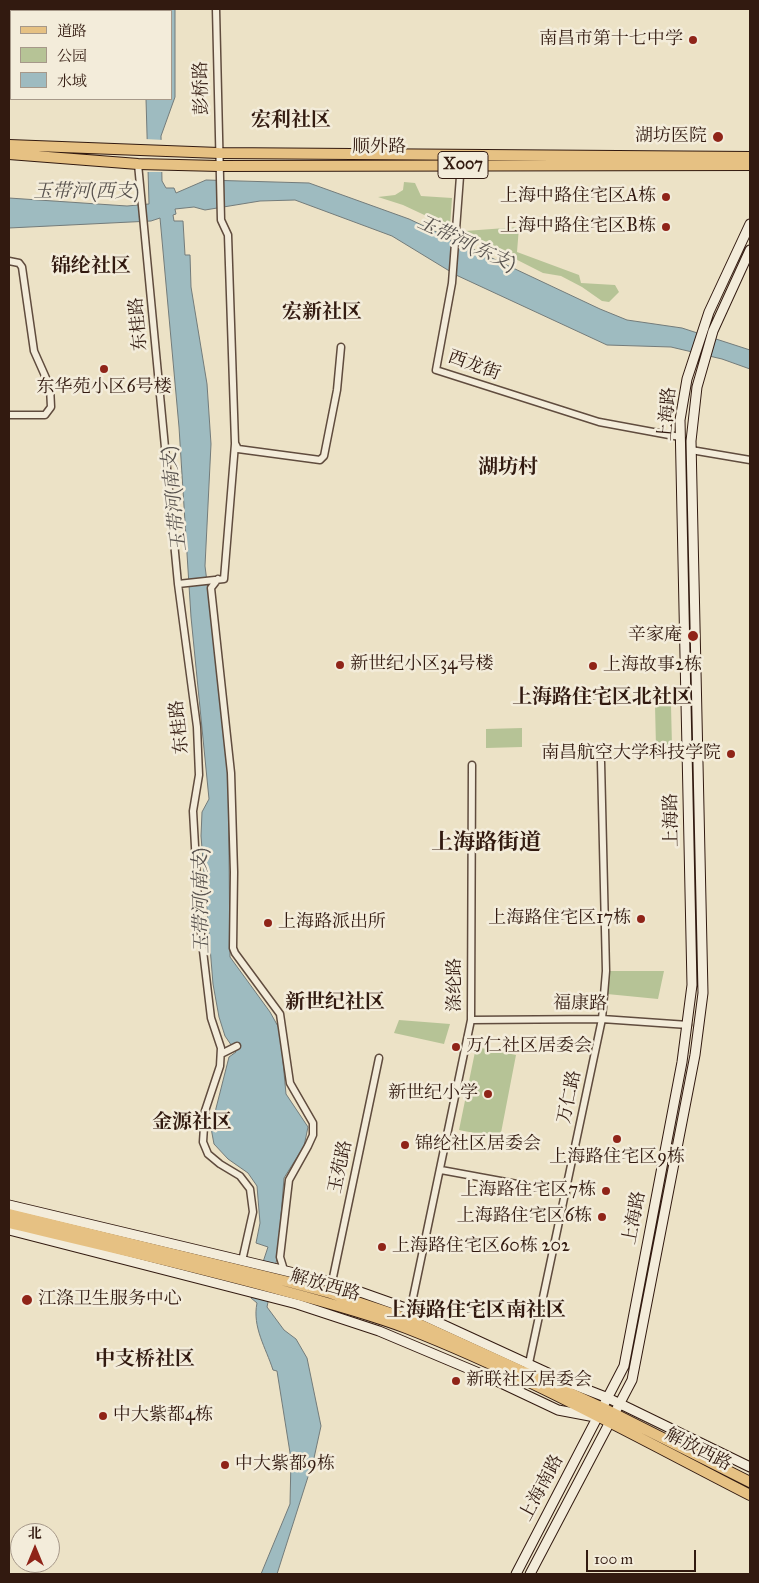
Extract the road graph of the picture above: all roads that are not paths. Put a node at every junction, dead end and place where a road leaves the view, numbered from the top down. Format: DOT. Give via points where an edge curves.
graph roads {
  1 [pos="216,9"];
  2 [pos="9,145"];
  3 [pos="219,153"];
  4 [pos="9,154"];
  5 [pos="750,157"];
  6 [pos="461,160"];
  7 [pos="138,164"];
  8 [pos="750,165"];
  9 [pos="219,166"];
  10 [pos="750,224"];
  11 [pos="750,250"];
  12 [pos="9,261"];
  13 [pos="341,347"];
  14 [pos="9,415"];
  15 [pos="680,437"];
  16 [pos="235,443"];
  17 [pos="691,450"];
  18 [pos="750,460"];
  19 [pos="218,580"];
  20 [pos="181,584"];
  21 [pos="601,762"];
  22 [pos="472,765"];
  23 [pos="602,1019"];
  24 [pos="471,1020"];
  25 [pos="282,1024"];
  26 [pos="688,1025"];
  27 [pos="275,1027"];
  28 [pos="237,1046"];
  29 [pos="220,1054"];
  30 [pos="379,1058"];
  31 [pos="441,1170"];
  32 [pos="566,1193"];
  33 [pos="9,1205"];
  34 [pos="9,1214"];
  35 [pos="9,1223"];
  36 [pos="9,1230"];
  37 [pos="284,1270"];
  38 [pos="246,1273"];
  39 [pos="332,1282"];
  40 [pos="410,1314"];
  41 [pos="528,1369"];
  42 [pos="608,1398"];
  43 [pos="620,1404"];
  44 [pos="600,1413"];
  45 [pos="613,1419"];
  46 [pos="750,1466"];
  47 [pos="750,1482"];
  48 [pos="750,1495"];
  49 [pos="516,1574"];
  50 [pos="530,1574"];
  1 -- 3 [label="street, 彭桥路"];
  2 -- 3 [label="main road, 顺外路"];
  3 -- 6 [label="main road, 顺外路"];
  3 -- 9 [label="street, 彭桥路"];
  4 -- 7 [label="main road, 顺外路 / X007"];
  5 -- 6 [label="main road, 顺外路"];
  6 -- 8 [label="main road, 顺外路 / X007"];
  6 -- 9 [label="main road, 顺外路 / X007"];
  6 -- 15 [label="street, 西龙街" via="452,283 436,370 599,422"];
  7 -- 9 [label="main road, 顺外路 / X007"];
  7 -- 20 [label="street, 东桂路"];
  9 -- 16 [label="street, 彭桥路" via="221,220 228,235"];
  10 -- 15 [label="main road, 上海路" via="702,332 687,379"];
  11 -- 17 [label="main road, 上海路" via="713,331 696,387"];
  12 -- 14 [label="street" via="22,266 34,351 50,387 51,407 45,415"];
  13 -- 16 [label="street" via="337,390 324,456 320,460 248,452 238,449"];
  15 -- 26 [label="main road, 上海路" via="692,985"];
  16 -- 19 [label="street, 彭桥路" via="224,579"];
  17 -- 18 [label="street"];
  17 -- 43 [label="main road, 上海路" via="703,993 695,1055 635,1368"];
  19 -- 20 [label="street"];
  19 -- 25 [label="street" via="211,588 231,773 233,948 280,1014"];
  20 -- 29 [label="street, 东桂路" via="197,727 199,776 193,811 199,917 211,1018 219,1038"];
  21 -- 23 [label="street, 万仁路" via="606,971"];
  22 -- 24 [label="street, 涤纶路"];
  23 -- 24 [label="street, 福康路"];
  23 -- 26 [label="street, 福康路"];
  23 -- 32 [label="street, 万仁路"];
  24 -- 31 [label="street, 涤纶路"];
  25 -- 27 [label="street"];
  25 -- 37 [label="street" via="290,1083 313,1123 313,1135 289,1180 280,1257"];
  26 -- 42 [label="main road, 上海路" via="624,1366"];
  28 -- 29 [label="street"];
  29 -- 38 [label="street, 东桂路" via="220,1066 205,1111 203,1142 208,1154 240,1176 250,1189 253,1212"];
  30 -- 39 [label="street, 玉苑路"];
  31 -- 32 [label="street"];
  31 -- 40 [label="street, 涤纶路"];
  32 -- 41 [label="street, 万仁路"];
  33 -- 38 [label="main road"];
  34 -- 38 [label="main road, 解放西路"];
  35 -- 38 [label="main road, 解放西路"];
  36 -- 38 [label="main road"];
  37 -- 38 [label="main road"];
  37 -- 39 [label="main road"];
  38 -- 40 [label="main road, 解放西路"];
  38 -- 44 [label="main road, 解放西路" via="293,1294 328,1302 405,1328"];
  38 -- 44 [label="main road" via="297,1304 379,1331 558,1410"];
  39 -- 40 [label="main road"];
  40 -- 41 [label="main road, 解放西路"];
  41 -- 42 [label="main road"];
  41 -- 44 [label="main road, 解放西路"];
  42 -- 43 [label="main road"];
  42 -- 44 [label="main road, 上海路"];
  43 -- 45 [label="main road, 上海路"];
  43 -- 46 [label="main road"];
  44 -- 45 [label="main road, 解放西路"];
  44 -- 49 [label="main road, 上海南路"];
  45 -- 47 [label="main road, 解放西路"];
  45 -- 48 [label="main road, 解放西路"];
  45 -- 50 [label="main road, 上海南路"];
}
